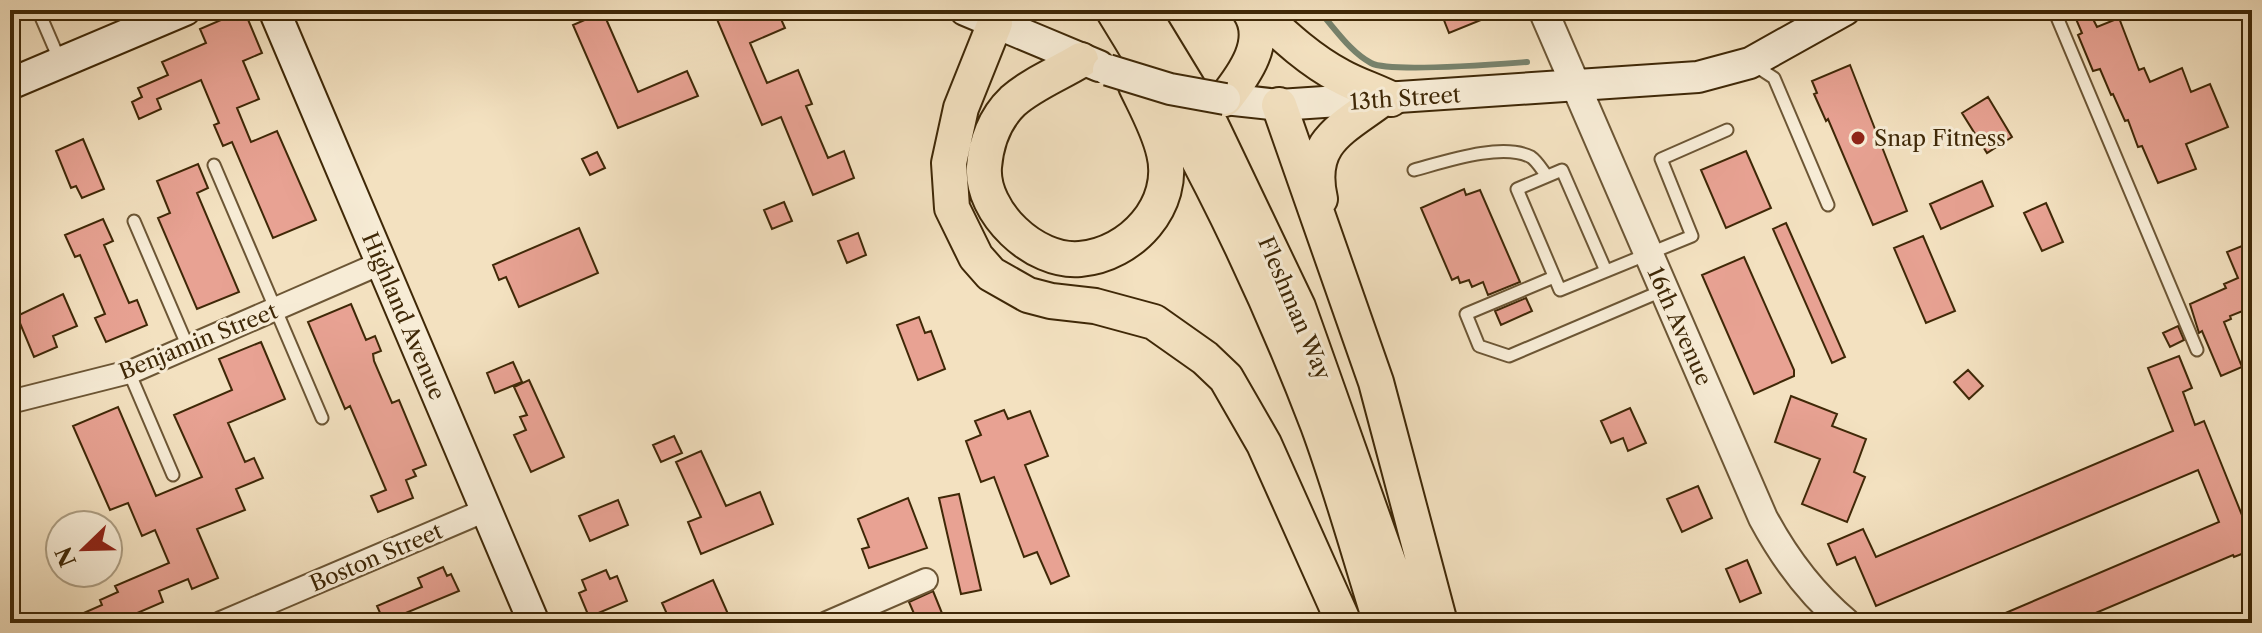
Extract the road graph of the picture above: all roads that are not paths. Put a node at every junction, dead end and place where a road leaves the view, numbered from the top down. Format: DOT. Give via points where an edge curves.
graph roads {
  1 [pos="38,10"];
  2 [pos="185,10"];
  3 [pos="274,10"];
  4 [pos="1098,10"];
  5 [pos="1113,10"];
  6 [pos="1141,10"];
  7 [pos="1249,10"];
  8 [pos="1256,10"];
  9 [pos="1543,10"];
  10 [pos="1845,10"];
  11 [pos="2054,10"];
  12 [pos="980,17"];
  13 [pos="60,63"];
  14 [pos="1750,63"];
  15 [pos="1095,65"];
  16 [pos="10,84"];
  17 [pos="1576,86"];
  18 [pos="1225,99"];
  19 [pos="1387,99"];
  20 [pos="1279,105"];
  21 [pos="1727,130"];
  22 [pos="214,165"];
  23 [pos="1414,170"];
  24 [pos="1547,176"];
  25 [pos="1828,205"];
  26 [pos="134,221"];
  27 [pos="1648,252"];
  28 [pos="381,263"];
  29 [pos="1337,270"];
  30 [pos="1606,271"];
  31 [pos="1554,277"];
  32 [pos="1664,290"];
  33 [pos="276,309"];
  34 [pos="188,347"];
  35 [pos="2197,350"];
  36 [pos="129,372"];
  37 [pos="10,402"];
  38 [pos="322,418"];
  39 [pos="173,475"];
  40 [pos="486,510"];
  41 [pos="926,580"];
  42 [pos="221,623"];
  43 [pos="534,623"];
  44 [pos="827,623"];
  45 [pos="1344,623"];
  46 [pos="1381,623"];
  47 [pos="1410,623"];
  48 [pos="1440,623"];
  49 [pos="1846,623"];
  1 -- 13 [label="lane"];
  2 -- 13 [label="main road"];
  3 -- 28 [label="main road, Highland Avenue"];
  4 -- 15 [label="main road" via="1165,155 1165,187 1156,213 1140,233 1078,260 1036,247 1016,233 988,199 986,147 1014,100"];
  5 -- 46 [label="main road, Fleshman Way" via="1177,117 1264,293 1318,427"];
  6 -- 47 [label="main road, Fleshman Way" via="1211,125 1298,307"];
  7 -- 18 [label="main road" via="1256,20 1256,46 1243,77"];
  8 -- 19 [label="main road" via="1321,65"];
  9 -- 17 [label="street, 16th Avenue"];
  10 -- 14 [label="main road, 13th Street"];
  11 -- 35 [label="lane"];
  12 -- 15 [label="main road, 13th Street"];
  12 -- 45 [label="main road" via="949,163 952,208 976,257 991,274 1028,295 1154,322 1216,368 1264,444"];
  13 -- 16 [label="main road"];
  14 -- 17 [label="main road, 13th Street" via="1698,77"];
  14 -- 25 [label="lane" via="1774,78"];
  15 -- 18 [label="main road, 13th Street, bridge" via="1170,89"];
  17 -- 19 [label="main road, 13th Street"];
  17 -- 27 [label="street, 16th Avenue"];
  18 -- 20 [label="main road, 13th Street"];
  19 -- 20 [label="main road, 13th Street"];
  19 -- 29 [label="main road" via="1342,129 1318,158 1317,184"];
  20 -- 29 [label="main road"];
  21 -- 27 [label="lane" via="1661,159 1692,236"];
  22 -- 33 [label="lane"];
  23 -- 24 [label="lane" via="1508,150 1533,158"];
  24 -- 30 [label="lane" via="1562,170"];
  24 -- 31 [label="lane" via="1517,189"];
  26 -- 34 [label="lane"];
  27 -- 30 [label="lane"];
  27 -- 32 [label="street, 16th Avenue"];
  28 -- 33 [label="street, Benjamin Street"];
  28 -- 40 [label="main road, Highland Avenue"];
  29 -- 48 [label="main road" via="1376,382"];
  30 -- 31 [label="lane" via="1560,290"];
  31 -- 32 [label="lane" via="1466,314 1479,346 1509,356"];
  32 -- 49 [label="street, 16th Avenue" via="1783,555"];
  33 -- 34 [label="street, Benjamin Street"];
  33 -- 38 [label="lane"];
  34 -- 36 [label="street, Benjamin Street"];
  36 -- 37 [label="street, Benjamin Street"];
  36 -- 39 [label="lane"];
  40 -- 42 [label="street, Boston Street"];
  40 -- 43 [label="main road, Highland Avenue"];
  41 -- 44 [label="street"];
}
